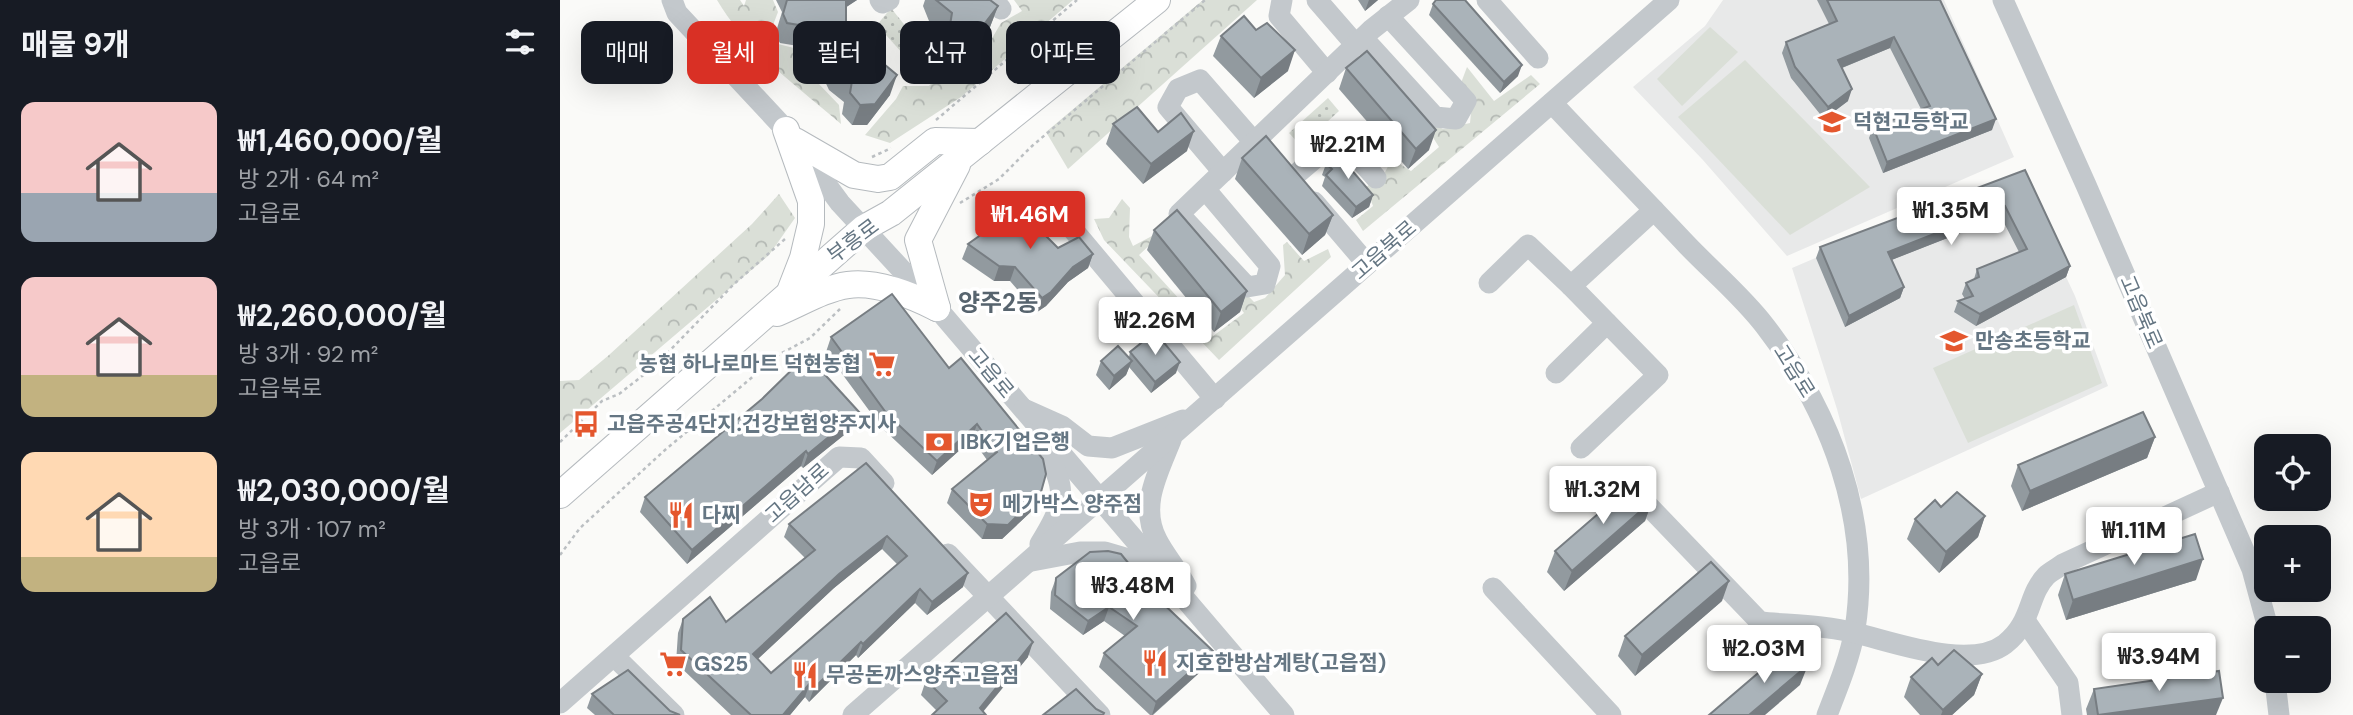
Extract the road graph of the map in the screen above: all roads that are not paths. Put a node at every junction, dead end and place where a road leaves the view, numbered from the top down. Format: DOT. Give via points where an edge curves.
graph roads {
  1 [pos="672,0"];
  2 [pos="880,0"];
  3 [pos="889,0"];
  4 [pos="1157,0"];
  5 [pos="1282,0"];
  6 [pos="1317,0"];
  7 [pos="1409,0"];
  8 [pos="1487,0"];
  9 [pos="1669,0"];
  10 [pos="2003,0"];
  11 [pos="1388,16"];
  12 [pos="1359,42"];
  13 [pos="1538,58"];
  14 [pos="1327,73"];
  15 [pos="1552,103"];
  16 [pos="790,136"];
  17 [pos="1257,140"];
  18 [pos="970,150"];
  19 [pos="1223,172"];
  20 [pos="1293,177"];
  21 [pos="1376,178"];
  22 [pos="1205,189"];
  23 [pos="1054,206"];
  24 [pos="1654,210"];
  25 [pos="864,228"];
  26 [pos="1367,264"];
  27 [pos="1489,284"];
  28 [pos="1571,286"];
  29 [pos="789,294"];
  30 [pos="937,308"];
  31 [pos="753,323"];
  32 [pos="1607,323"];
  33 [pos="1556,373"];
  34 [pos="1215,399"];
  35 [pos="1014,400"];
  36 [pos="1198,414"];
  37 [pos="1172,437"];
  38 [pos="1581,448"];
  39 [pos="2219,492"];
  40 [pos="560,495"];
  41 [pos="1639,496"];
  42 [pos="897,498"];
  43 [pos="1099,501"];
  44 [pos="933,538"];
  45 [pos="1030,561"];
  46 [pos="1156,567"];
  47 [pos="1493,588"];
  48 [pos="988,597"];
  49 [pos="1187,603"];
  50 [pos="2265,616"];
  51 [pos="2026,622"];
  52 [pos="1854,632"];
  53 [pos="614,656"];
  54 [pos="2276,693"];
  55 [pos="560,704"];
  56 [pos="674,715"];
  57 [pos="853,715"];
  58 [pos="1100,715"];
  59 [pos="1284,715"];
  60 [pos="1611,715"];
  61 [pos="1827,715"];
  62 [pos="2072,715"];
  63 [pos="2279,715"];
  1 -- 16 [label="street, 고읍로" via="677,13"];
  2 -- 3 [label="street"];
  4 -- 18 [label="main road, 부흥로"];
  5 -- 14 [label="street" via="1279,16"];
  6 -- 12 [label="street"];
  7 -- 11 [label="street"];
  8 -- 13 [label="street"];
  9 -- 15 [label="street, 고읍북로"];
  10 -- 39 [label="street, 고읍북로"];
  11 -- 12 [label="street"];
  11 -- 12 [label="street" via="1465,101 1455,119 1436,117"];
  12 -- 14 [label="street"];
  14 -- 17 [label="street"];
  15 -- 24 [label="street, 고읍로"];
  15 -- 26 [label="street, 고읍북로"];
  16 -- 18 [label="main road" via="854,175 878,179 890,177 935,141"];
  16 -- 25 [label="street, 고읍로"];
  16 -- 29 [label="main road" via="811,201 803,258"];
  17 -- 19 [label="street"];
  17 -- 19 [label="street" via="1200,80 1178,89 1168,107"];
  17 -- 20 [label="street"];
  18 -- 25 [label="main road, 부흥로" via="891,213"];
  18 -- 30 [label="main road" via="918,240"];
  19 -- 22 [label="street"];
  20 -- 21 [label="street" via="1340,137"];
  20 -- 26 [label="street"];
  22 -- 22 [label="street" via="1179,214 1247,287 1265,284 1269,266"];
  23 -- 34 [label="street"];
  24 -- 28 [label="street"];
  24 -- 52 [label="street, 고읍로" via="1763,323 1794,365 1825,423 1852,506 1858,552"];
  25 -- 29 [label="main road, 부흥로"];
  25 -- 30 [label="street, 고읍로"];
  26 -- 34 [label="street, 고읍북로"];
  27 -- 28 [label="street" via="1528,244"];
  28 -- 32 [label="street"];
  29 -- 31 [label="main road, 부흥로"];
  30 -- 31 [label="main road" via="913,297 846,285"];
  30 -- 35 [label="street, 고읍로"];
  31 -- 40 [label="main road, 부흥로"];
  32 -- 33 [label="street"];
  32 -- 38 [label="street" via="1658,375"];
  34 -- 36 [label="street, 고읍북로"];
  35 -- 36 [label="street" via="1088,446 1112,447"];
  35 -- 43 [label="street, 고읍로"];
  35 -- 45 [label="street" via="1056,468 1063,494 1057,516"];
  36 -- 37 [label="street, 고읍북로"];
  37 -- 43 [label="street, 고읍북로"];
  37 -- 49 [label="street" via="1151,488 1148,515 1156,539 1186,585"];
  39 -- 50 [label="street, 고읍북로" via="2252,569"];
  39 -- 51 [label="street" via="2063,564 2045,577"];
  41 -- 52 [label="street" via="1760,622"];
  42 -- 53 [label="street, 고읍남로" via="861,458 838,457"];
  43 -- 45 [label="street"];
  43 -- 46 [label="street, 고읍로"];
  44 -- 48 [label="street"];
  45 -- 46 [label="street" via="1105,552"];
  45 -- 48 [label="street"];
  46 -- 49 [label="street, 고읍로"];
  47 -- 60 [label="street"];
  48 -- 57 [label="street"];
  48 -- 58 [label="street"];
  49 -- 59 [label="street, 고읍로"];
  51 -- 52 [label="street" via="2004,645 1975,656"];
  51 -- 62 [label="street" via="2068,683"];
  52 -- 61 [label="street, 고읍로"];
  53 -- 55 [label="street, 고읍남로"];
  53 -- 56 [label="street"];
  54 -- 63 [label="street"];
}
